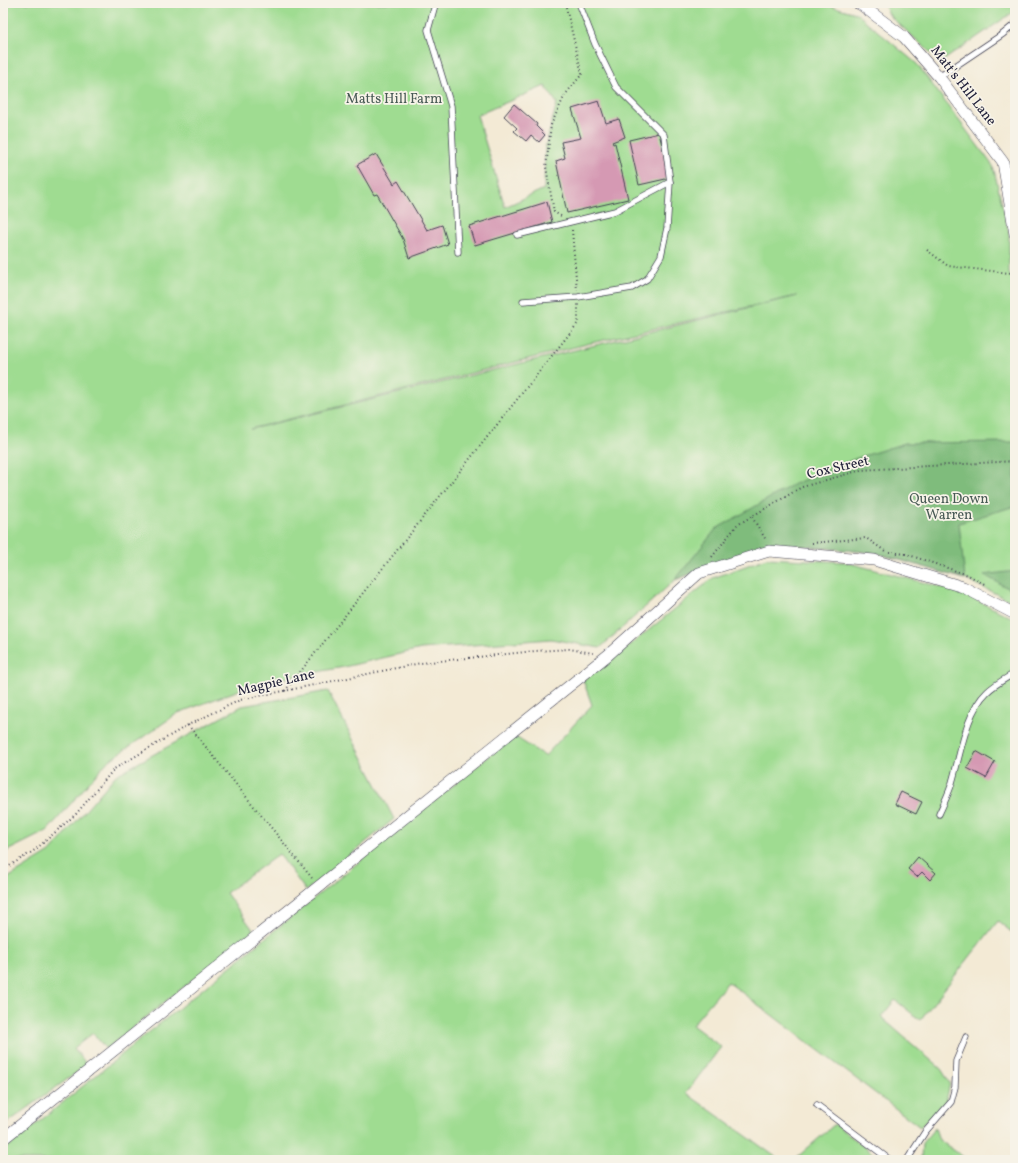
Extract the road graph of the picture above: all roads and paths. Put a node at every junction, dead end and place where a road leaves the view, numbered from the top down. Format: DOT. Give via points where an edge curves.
graph roads {
  1 [pos="438,3"];
  2 [pos="565,3"];
  3 [pos="579,3"];
  4 [pos="857,3"];
  5 [pos="1015,24"];
  6 [pos="939,77"];
  7 [pos="670,182"];
  8 [pos="571,221"];
  9 [pos="1015,234"];
  10 [pos="517,235"];
  11 [pos="927,250"];
  12 [pos="458,252"];
  13 [pos="1015,271"];
  14 [pos="578,297"];
  15 [pos="523,301"];
  16 [pos="1015,460"];
  17 [pos="699,574"];
  18 [pos="1015,614"];
  19 [pos="608,655"];
  20 [pos="1015,673"];
  21 [pos="285,690"];
  22 [pos="188,725"];
  23 [pos="940,814"];
  24 [pos="3,870"];
  25 [pos="319,886"];
  26 [pos="966,1037"];
  27 [pos="816,1105"];
  28 [pos="3,1139"];
  29 [pos="890,1160"];
  30 [pos="907,1160"];
  1 -- 12 [label="lane" via="428,30 451,106"];
  2 -- 8 [label="path" via="582,74 565,96 551,125 546,167 554,212"];
  3 -- 7 [label="lane" via="616,87 664,135"];
  4 -- 6 [label="street, Matt's Hill Lane" via="904,37"];
  5 -- 6 [label="lane"];
  6 -- 9 [label="street, Matt's Hill Lane" via="1003,162"];
  7 -- 8 [label="lane" via="615,210"];
  7 -- 14 [label="lane" via="667,228 661,256 647,280 632,288"];
  8 -- 10 [label="lane"];
  8 -- 14 [label="path"];
  11 -- 13 [label="path" via="948,266 1009,273"];
  14 -- 15 [label="lane"];
  14 -- 21 [label="path" via="578,323"];
  16 -- 17 [label="path, Cox Street" via="861,470 802,487 737,526"];
  17 -- 18 [label="street" via="769,551 874,560 963,587"];
  17 -- 19 [label="street"];
  19 -- 21 [label="path, Magpie Lane" via="569,649 444,660"];
  19 -- 25 [label="street"];
  20 -- 23 [label="lane" via="986,692 974,711"];
  21 -- 22 [label="path, Magpie Lane" via="240,700"];
  22 -- 24 [label="path, Magpie Lane" via="114,769 76,814 35,850"];
  22 -- 25 [label="path"];
  25 -- 28 [label="street"];
  26 -- 30 [label="lane" via="956,1061 955,1086 951,1102 925,1132"];
  27 -- 29 [label="lane"];
}
